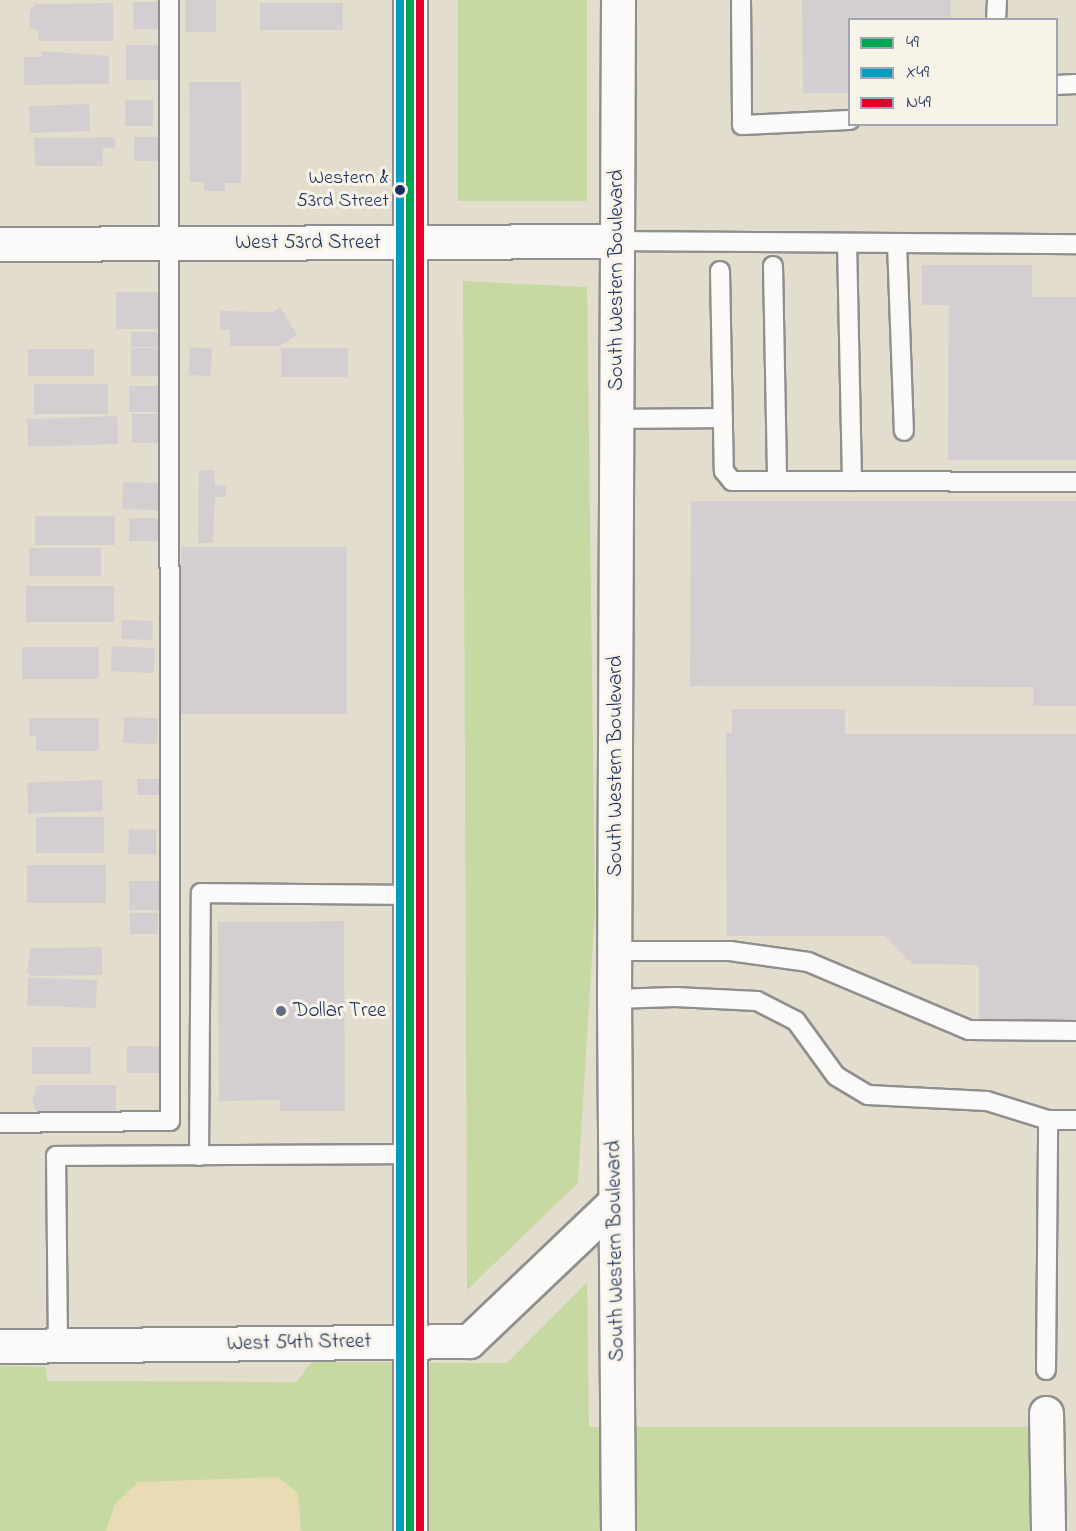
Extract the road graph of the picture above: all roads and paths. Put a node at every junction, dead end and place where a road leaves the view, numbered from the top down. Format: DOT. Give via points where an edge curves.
graph roads {
  1 [pos="169,0"];
  2 [pos="410,0"];
  3 [pos="618,0"];
  4 [pos="741,0"];
  5 [pos="997,0"];
  6 [pos="996,18"];
  7 [pos="1076,84"];
  8 [pos="1058,85"];
  9 [pos="848,120"];
  10 [pos="616,241"];
  11 [pos="410,242"];
  12 [pos="169,243"];
  13 [pos="847,243"];
  14 [pos="897,243"];
  15 [pos="0,244"];
  16 [pos="1076,244"];
  17 [pos="773,266"];
  18 [pos="720,271"];
  19 [pos="723,418"];
  20 [pos="616,419"];
  21 [pos="904,431"];
  22 [pos="777,481"];
  23 [pos="852,481"];
  24 [pos="1076,482"];
  25 [pos="411,895"];
  26 [pos="615,951"];
  27 [pos="614,999"];
  28 [pos="1076,1031"];
  29 [pos="1048,1120"];
  30 [pos="1076,1120"];
  31 [pos="0,1123"];
  32 [pos="412,1154"];
  33 [pos="199,1156"];
  34 [pos="615,1202"];
  35 [pos="410,1342"];
  36 [pos="0,1346"];
  37 [pos="58,1346"];
  38 [pos="1046,1370"];
  39 [pos="1046,1413"];
  40 [pos="410,1531"];
  41 [pos="618,1531"];
  42 [pos="1048,1531"];
  1 -- 12 [label="lane"];
  2 -- 11 [label="street"];
  3 -- 10 [label="street, South Western Boulevard"];
  4 -- 9 [label="lane" via="742,125"];
  5 -- 6 [label="lane"];
  7 -- 8 [label="lane"];
  10 -- 11 [label="street, West 53rd Street"];
  10 -- 13 [label="lane"];
  10 -- 20 [label="street, South Western Boulevard"];
  11 -- 12 [label="street, West 53rd Street"];
  11 -- 25 [label="street"];
  12 -- 15 [label="street, West 53rd Street"];
  12 -- 31 [label="lane" via="170,1121"];
  13 -- 14 [label="lane"];
  13 -- 23 [label="lane"];
  14 -- 16 [label="lane"];
  14 -- 21 [label="lane"];
  17 -- 22 [label="lane"];
  18 -- 19 [label="lane"];
  19 -- 20 [label="lane"];
  19 -- 22 [label="lane" via="724,471 732,482"];
  20 -- 26 [label="street, South Western Boulevard"];
  22 -- 23 [label="lane"];
  23 -- 24 [label="lane"];
  25 -- 32 [label="street"];
  25 -- 33 [label="lane" via="201,893"];
  26 -- 27 [label="street, South Western Boulevard"];
  26 -- 28 [label="lane" via="730,951 808,962 962,1028"];
  27 -- 29 [label="lane" via="757,1001 796,1021 836,1077 868,1095 987,1101"];
  27 -- 34 [label="street, South Western Boulevard"];
  29 -- 30 [label="lane"];
  29 -- 38 [label="lane"];
  32 -- 33 [label="lane"];
  32 -- 35 [label="street"];
  33 -- 37 [label="lane" via="56,1156"];
  34 -- 35 [label="street, West 54th Street" via="469,1341"];
  34 -- 41 [label="street, South Western Boulevard"];
  35 -- 37 [label="street, West 54th Street"];
  35 -- 40 [label="street"];
  36 -- 37 [label="street, West 54th Street"];
  39 -- 42 [label="street"];
}
